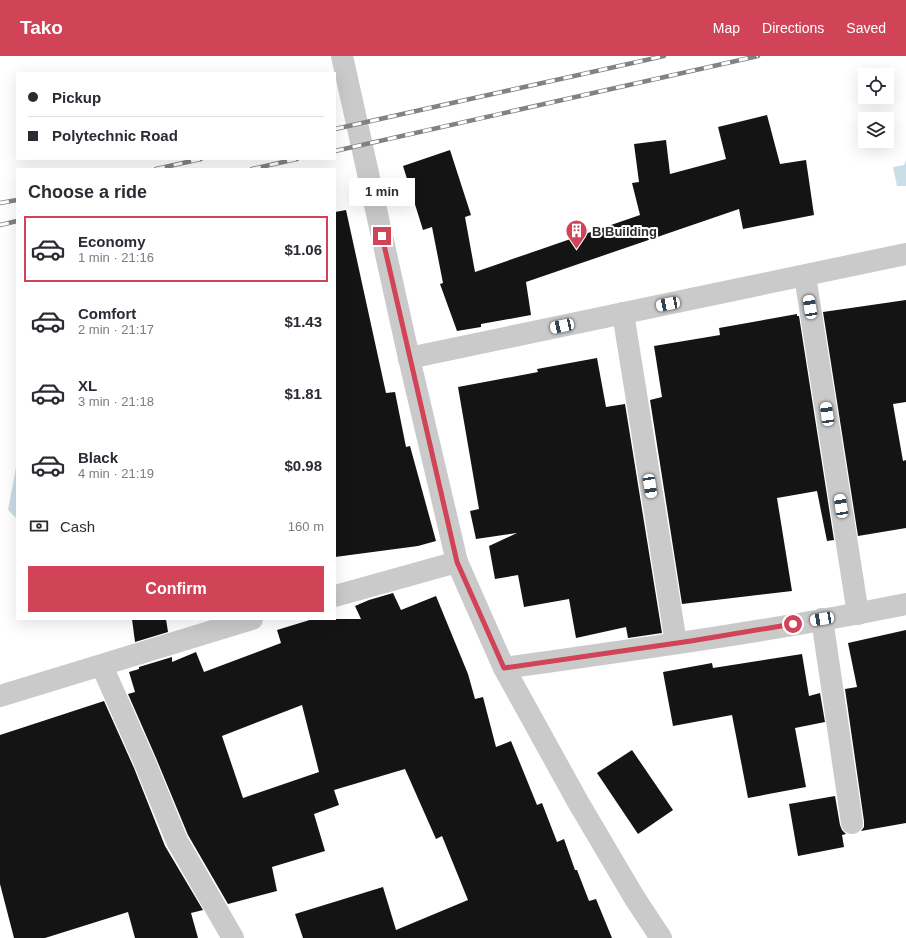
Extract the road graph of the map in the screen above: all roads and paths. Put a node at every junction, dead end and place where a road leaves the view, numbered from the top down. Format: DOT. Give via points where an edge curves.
graph roads {
  1 [pos="342,56"];
  2 [pos="906,254"];
  3 [pos="805,276"];
  4 [pos="623,313"];
  5 [pos="409,358"];
  6 [pos="457,562"];
  7 [pos="336,596"];
  8 [pos="906,604"];
  9 [pos="858,614"];
  10 [pos="822,619"];
  11 [pos="249,620"];
  12 [pos="676,643"];
  13 [pos="102,666"];
  14 [pos="504,668"];
  15 [pos="0,696"];
  16 [pos="852,823"];
  17 [pos="233,938"];
  18 [pos="661,938"];
  1 -- 5 [label="street"];
  2 -- 3 [label="street"];
  3 -- 4 [label="street"];
  3 -- 9 [label="street"];
  4 -- 5 [label="street"];
  4 -- 12 [label="street"];
  5 -- 6 [label="street"];
  6 -- 7 [label="street"];
  6 -- 14 [label="street"];
  8 -- 9 [label="street"];
  9 -- 10 [label="street"];
  10 -- 12 [label="street"];
  10 -- 16 [label="street"];
  11 -- 13 [label="street"];
  12 -- 14 [label="street"];
  13 -- 15 [label="street"];
  13 -- 17 [label="street" via="177,841"];
  14 -- 18 [label="street" via="578,802"];
}
